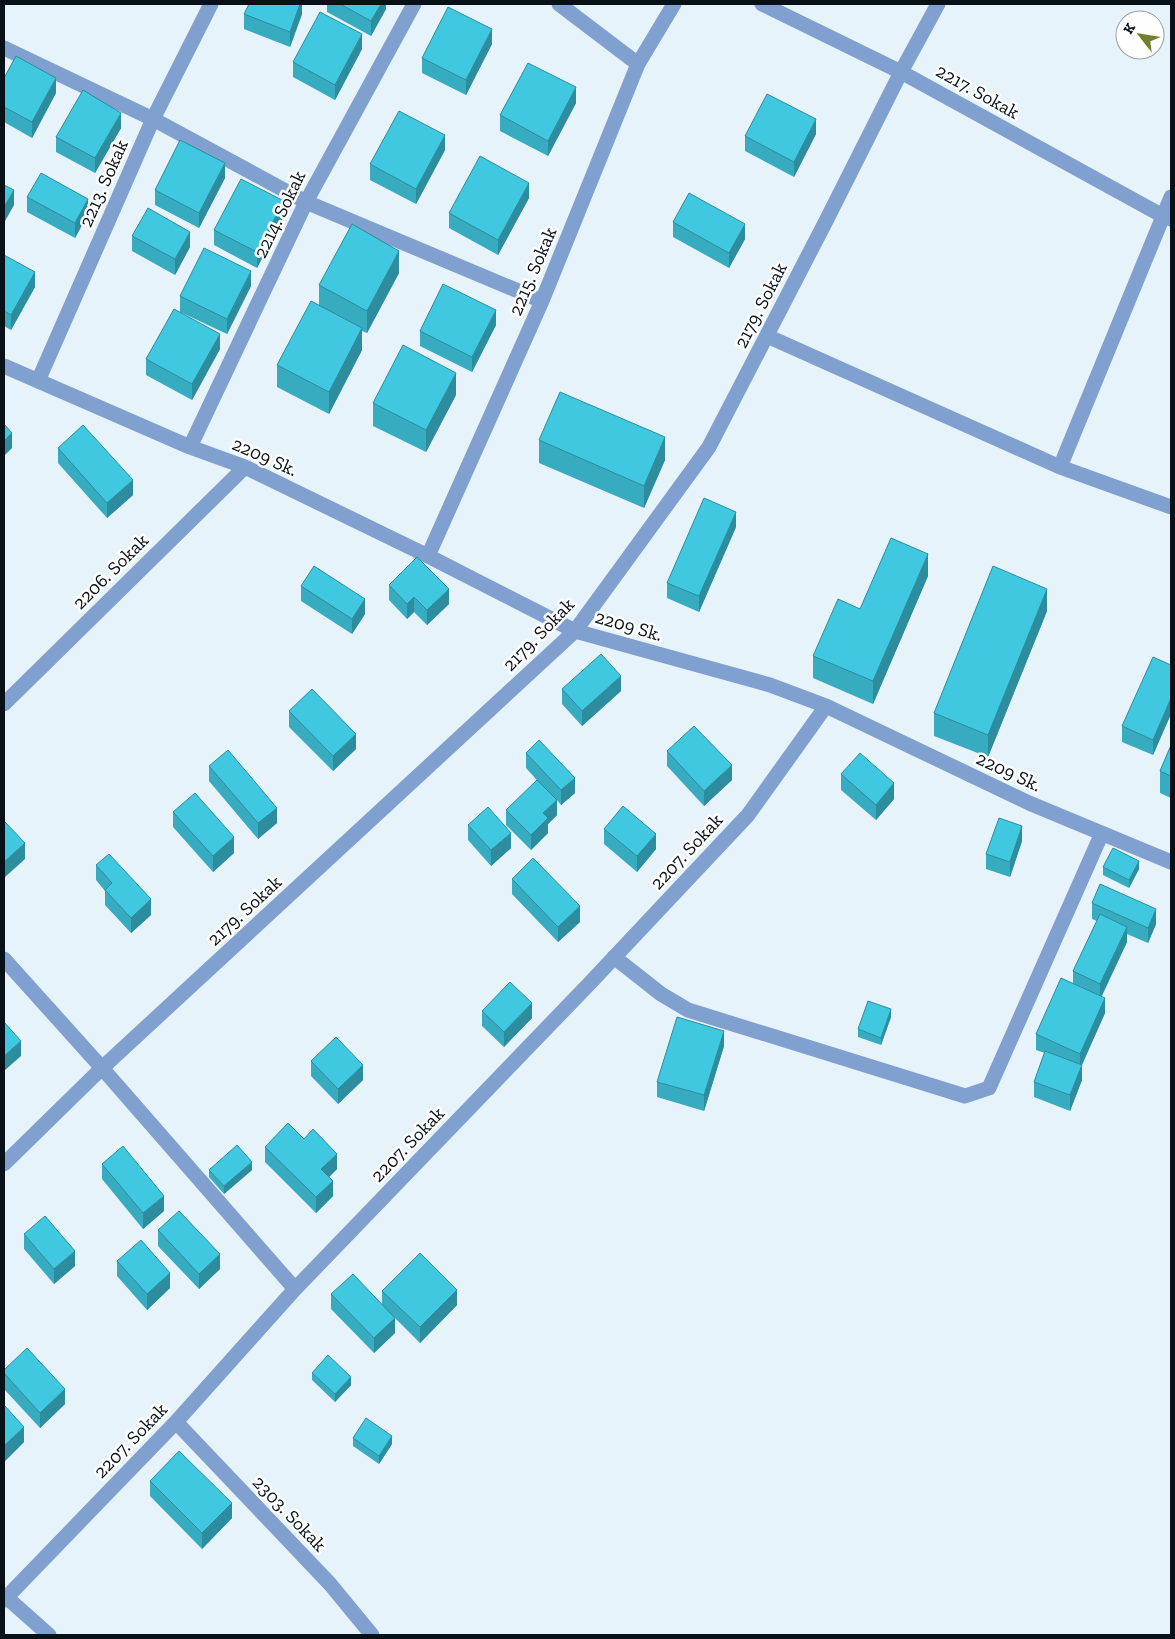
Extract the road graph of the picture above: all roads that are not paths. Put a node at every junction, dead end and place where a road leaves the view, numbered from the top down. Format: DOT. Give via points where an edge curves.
graph roads {
  1 [pos="414,4"];
  2 [pos="559,4"];
  3 [pos="674,4"];
  4 [pos="762,4"];
  5 [pos="938,4"];
  6 [pos="204,6"];
  7 [pos="4,48"];
  8 [pos="638,64"];
  9 [pos="901,72"];
  10 [pos="153,119"];
  11 [pos="1171,197"];
  12 [pos="306,202"];
  13 [pos="1167,218"];
  14 [pos="542,301"];
  15 [pos="767,336"];
  16 [pos="4,366"];
  17 [pos="38,381"];
  18 [pos="190,447"];
  19 [pos="245,467"];
  20 [pos="1060,467"];
  21 [pos="1171,507"];
  22 [pos="428,556"];
  23 [pos="575,631"];
  24 [pos="4,704"];
  25 [pos="826,706"];
  26 [pos="1102,833"];
  27 [pos="1171,862"];
  28 [pos="614,957"];
  29 [pos="4,959"];
  30 [pos="102,1068"];
  31 [pos="4,1164"];
  32 [pos="294,1289"];
  33 [pos="176,1422"];
  34 [pos="4,1598"];
  35 [pos="48,1635"];
  36 [pos="372,1635"];
  1 -- 12 [label="street, 2214. Sokak"];
  2 -- 8 [label="street"];
  3 -- 8 [label="street, 2215. Sokak"];
  4 -- 9 [label="street, 2217. Sokak"];
  5 -- 9 [label="street, 2179. Sokak"];
  6 -- 10 [label="street, 2213. Sokak"];
  7 -- 10 [label="street"];
  8 -- 14 [label="street, 2215. Sokak"];
  9 -- 13 [label="street, 2217. Sokak"];
  9 -- 15 [label="street, 2179. Sokak"];
  10 -- 12 [label="street"];
  10 -- 17 [label="street, 2213. Sokak"];
  11 -- 13 [label="street"];
  12 -- 14 [label="street"];
  12 -- 18 [label="street, 2214. Sokak"];
  13 -- 20 [label="street"];
  14 -- 22 [label="street, 2215. Sokak"];
  15 -- 20 [label="street"];
  15 -- 23 [label="street, 2179. Sokak" via="709,447"];
  16 -- 17 [label="street, 2209 Sk."];
  17 -- 18 [label="street, 2209 Sk."];
  18 -- 19 [label="street, 2209 Sk."];
  19 -- 22 [label="street, 2209 Sk."];
  19 -- 24 [label="street, 2206. Sokak"];
  20 -- 21 [label="street"];
  22 -- 23 [label="street, 2209 Sk."];
  23 -- 25 [label="street, 2209 Sk." via="770,685"];
  23 -- 30 [label="street, 2179. Sokak"];
  25 -- 26 [label="street, 2209 Sk." via="1029,803"];
  25 -- 28 [label="street, 2207. Sokak" via="748,815"];
  26 -- 27 [label="street, 2209 Sk."];
  26 -- 28 [label="street" via="989,1088 965,1096 688,1010 661,994"];
  28 -- 32 [label="street, 2207. Sokak"];
  29 -- 30 [label="street"];
  30 -- 31 [label="street, 2179. Sokak"];
  30 -- 32 [label="street"];
  32 -- 33 [label="street, 2207. Sokak"];
  33 -- 34 [label="street, 2207. Sokak"];
  33 -- 36 [label="street, 2303. Sokak" via="330,1584"];
  34 -- 35 [label="street"];
}
